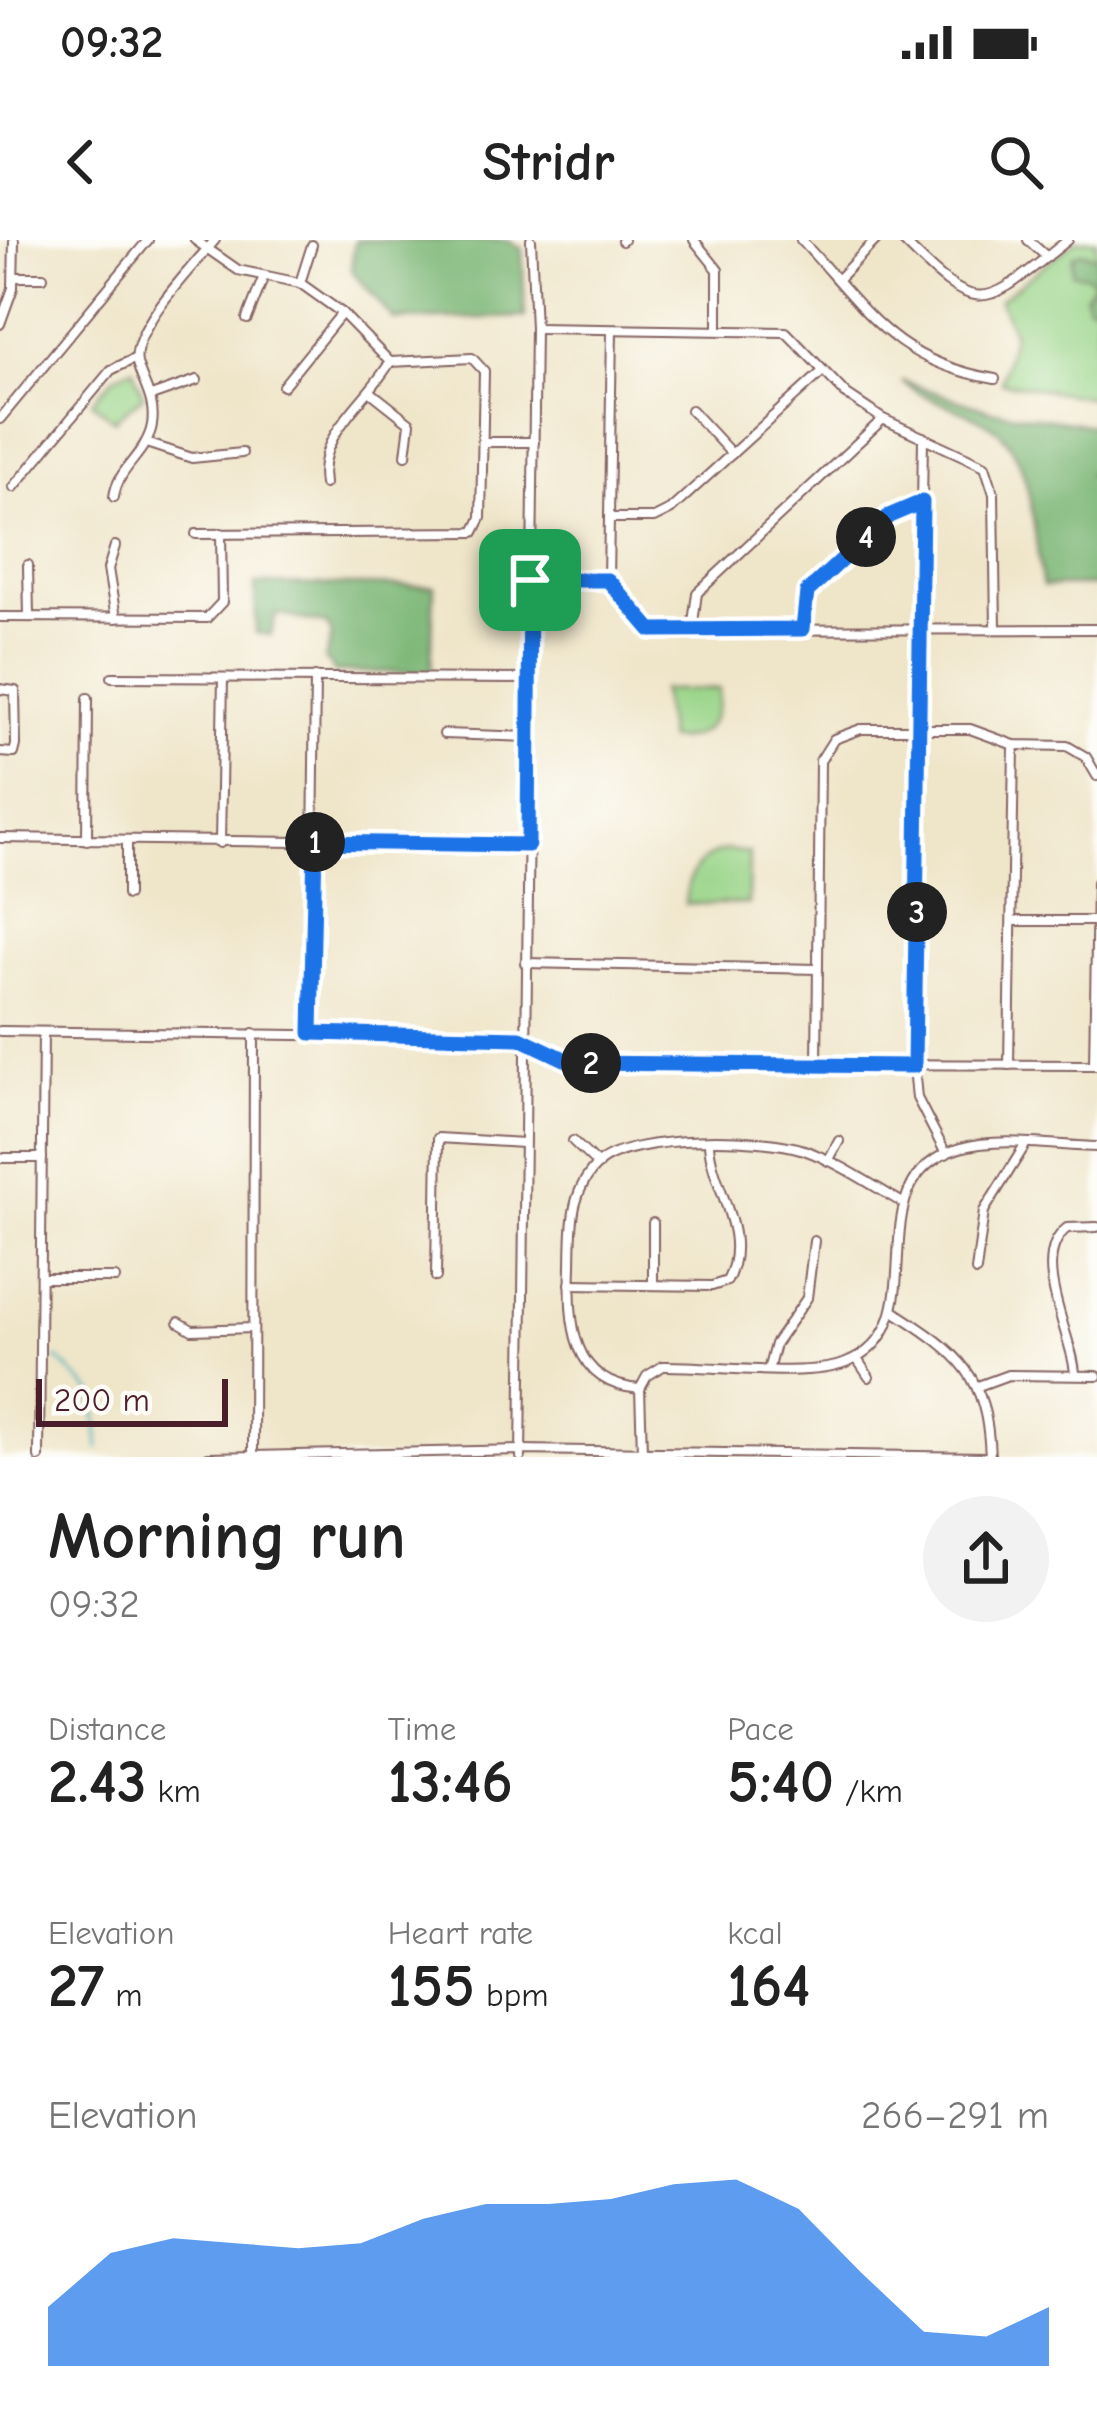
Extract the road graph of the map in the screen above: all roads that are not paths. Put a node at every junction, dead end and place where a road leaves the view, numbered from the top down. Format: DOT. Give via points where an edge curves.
graph roads {
  1 [pos="14,240"];
  2 [pos="148,240"];
  3 [pos="195,240"];
  4 [pos="215,240"];
  5 [pos="531,240"];
  6 [pos="694,240"];
  7 [pos="801,240"];
  8 [pos="876,240"];
  9 [pos="902,240"];
  10 [pos="1028,240"];
  11 [pos="1068,240"];
  12 [pos="312,244"];
  13 [pos="206,250"];
  14 [pos="1046,257"];
  15 [pos="264,276"];
  16 [pos="14,277"];
  17 [pos="43,277"];
  18 [pos="838,279"];
  19 [pos="300,284"];
  20 [pos="5,296"];
  21 [pos="342,313"];
  22 [pos="248,319"];
  23 [pos="0,324"];
  24 [pos="535,328"];
  25 [pos="612,329"];
  26 [pos="718,330"];
  27 [pos="136,358"];
  28 [pos="391,362"];
  29 [pos="823,371"];
  30 [pos="995,379"];
  31 [pos="197,380"];
  32 [pos="283,386"];
  33 [pos="373,393"];
  34 [pos="152,396"];
  35 [pos="691,410"];
  36 [pos="0,419"];
  37 [pos="883,419"];
  38 [pos="923,437"];
  39 [pos="146,442"];
  40 [pos="484,442"];
  41 [pos="534,442"];
  42 [pos="242,453"];
  43 [pos="732,454"];
  44 [pos="406,455"];
  45 [pos="324,484"];
  46 [pos="14,488"];
  47 [pos="114,497"];
  48 [pos="922,502"];
  49 [pos="612,518"];
  50 [pos="221,533"];
  51 [pos="196,534"];
  52 [pos="116,546"];
  53 [pos="28,565"];
  54 [pos="530,580"];
  55 [pos="608,580"];
  56 [pos="0,617"];
  57 [pos="29,617"];
  58 [pos="116,618"];
  59 [pos="803,629"];
  60 [pos="920,629"];
  61 [pos="996,629"];
  62 [pos="1097,629"];
  63 [pos="692,630"];
  64 [pos="112,677"];
  65 [pos="314,677"];
  66 [pos="223,678"];
  67 [pos="530,679"];
  68 [pos="0,689"];
  69 [pos="88,698"];
  70 [pos="920,729"];
  71 [pos="444,734"];
  72 [pos="529,737"];
  73 [pos="1014,746"];
  74 [pos="0,752"];
  75 [pos="1097,776"];
  76 [pos="0,838"];
  77 [pos="87,840"];
  78 [pos="127,840"];
  79 [pos="315,842"];
  80 [pos="220,843"];
  81 [pos="528,845"];
  82 [pos="1097,881"];
  83 [pos="127,895"];
  84 [pos="1012,921"];
  85 [pos="1097,921"];
  86 [pos="525,963"];
  87 [pos="818,969"];
  88 [pos="0,1031"];
  89 [pos="43,1032"];
  90 [pos="254,1033"];
  91 [pos="311,1033"];
  92 [pos="525,1039"];
  93 [pos="817,1065"];
  94 [pos="1009,1065"];
  95 [pos="1096,1065"];
  96 [pos="914,1066"];
  97 [pos="573,1141"];
  98 [pos="839,1141"];
  99 [pos="524,1143"];
  100 [pos="709,1144"];
  101 [pos="1024,1146"];
  102 [pos="1097,1147"];
  103 [pos="946,1154"];
  104 [pos="0,1158"];
  105 [pos="42,1158"];
  106 [pos="828,1161"];
  107 [pos="598,1165"];
  108 [pos="901,1202"];
  109 [pos="653,1223"];
  110 [pos="1097,1227"];
  111 [pos="814,1241"];
  112 [pos="976,1271"];
  113 [pos="436,1277"];
  114 [pos="41,1278"];
  115 [pos="116,1278"];
  116 [pos="570,1284"];
  117 [pos="653,1286"];
  118 [pos="895,1312"];
  119 [pos="179,1322"];
  120 [pos="254,1328"];
  121 [pos="857,1359"];
  122 [pos="769,1367"];
  123 [pos="1076,1375"];
  124 [pos="1097,1376"];
  125 [pos="869,1377"];
  126 [pos="978,1386"];
  127 [pos="640,1389"];
  128 [pos="642,1451"];
  129 [pos="521,1454"];
  130 [pos="662,1454"];
  131 [pos="680,1454"];
  132 [pos="253,1456"];
  133 [pos="795,1456"];
  134 [pos="914,1456"];
  135 [pos="39,1457"];
  136 [pos="208,1457"];
  137 [pos="987,1457"];
  1 -- 16 [label="street"];
  2 -- 36 [label="street"];
  3 -- 13 [label="street"];
  4 -- 13 [label="street"];
  5 -- 24 [label="street"];
  6 -- 26 [label="street" via="716,264"];
  7 -- 18 [label="street"];
  8 -- 18 [label="street"];
  9 -- 14 [label="street" via="948,286 973,298 998,293"];
  10 -- 14 [label="street"];
  11 -- 14 [label="street"];
  12 -- 19 [label="street"];
  13 -- 15 [label="street"];
  13 -- 27 [label="street" via="147,325"];
  15 -- 19 [label="street"];
  15 -- 22 [label="street"];
  16 -- 17 [label="street"];
  16 -- 20 [label="street"];
  18 -- 30 [label="street" via="900,346 956,372"];
  19 -- 21 [label="street"];
  20 -- 23 [label="street"];
  21 -- 28 [label="street"];
  21 -- 32 [label="street"];
  24 -- 25 [label="street"];
  24 -- 41 [label="street"];
  25 -- 26 [label="street"];
  25 -- 49 [label="street"];
  26 -- 29 [label="street" via="786,332"];
  27 -- 34 [label="street"];
  27 -- 46 [label="street" via="111,370"];
  28 -- 33 [label="street"];
  28 -- 40 [label="street" via="478,361"];
  29 -- 37 [label="street"];
  29 -- 43 [label="street"];
  31 -- 34 [label="street"];
  33 -- 44 [label="street" via="410,423"];
  33 -- 45 [label="street" via="326,446"];
  34 -- 39 [label="street"];
  35 -- 43 [label="street"];
  37 -- 38 [label="street"];
  37 -- 63 [label="street" via="697,593"];
  38 -- 48 [label="street"];
  38 -- 61 [label="street" via="985,466 994,494"];
  39 -- 42 [label="street" via="181,457"];
  39 -- 47 [label="street"];
  40 -- 41 [label="street"];
  40 -- 50 [label="street" via="479,526 468,535"];
  41 -- 54 [label="street"];
  43 -- 49 [label="street" via="664,515"];
  48 -- 59 [label="street" via="889,516 807,592"];
  48 -- 60 [label="street"];
  49 -- 55 [label="street"];
  50 -- 51 [label="street"];
  50 -- 58 [label="street" via="216,611 197,621"];
  52 -- 58 [label="street" via="108,568"];
  53 -- 57 [label="street"];
  54 -- 55 [label="street"];
  54 -- 67 [label="street"];
  55 -- 63 [label="street" via="651,630"];
  56 -- 57 [label="street"];
  57 -- 58 [label="street"];
  59 -- 60 [label="street"];
  59 -- 63 [label="street"];
  60 -- 61 [label="street"];
  60 -- 70 [label="street"];
  61 -- 62 [label="street"];
  64 -- 66 [label="street"];
  65 -- 66 [label="street"];
  65 -- 67 [label="street"];
  65 -- 79 [label="street"];
  66 -- 80 [label="street"];
  67 -- 72 [label="street"];
  68 -- 74 [label="street" via="15,691 16,749"];
  69 -- 77 [label="street"];
  70 -- 73 [label="street" via="970,730"];
  70 -- 87 [label="street" via="861,729 834,739 820,761"];
  70 -- 96 [label="street"];
  71 -- 72 [label="street"];
  72 -- 81 [label="street"];
  73 -- 75 [label="street" via="1075,749"];
  73 -- 84 [label="street"];
  76 -- 77 [label="street"];
  77 -- 78 [label="street"];
  78 -- 80 [label="street"];
  78 -- 83 [label="street"];
  79 -- 80 [label="street"];
  79 -- 81 [label="street"];
  79 -- 91 [label="street"];
  81 -- 86 [label="street"];
  82 -- 85 [label="street"];
  84 -- 85 [label="street"];
  84 -- 94 [label="street"];
  85 -- 95 [label="street"];
  86 -- 87 [label="street"];
  86 -- 92 [label="street"];
  87 -- 93 [label="street"];
  88 -- 89 [label="street"];
  89 -- 90 [label="street"];
  89 -- 105 [label="street"];
  90 -- 91 [label="street"];
  90 -- 120 [label="street"];
  91 -- 92 [label="street"];
  92 -- 93 [label="street" via="566,1062"];
  92 -- 99 [label="street"];
  93 -- 96 [label="street"];
  94 -- 95 [label="street"];
  94 -- 96 [label="street"];
  96 -- 103 [label="street" via="917,1098"];
  97 -- 107 [label="street"];
  98 -- 106 [label="street"];
  99 -- 113 [label="street" via="439,1138"];
  99 -- 129 [label="street"];
  100 -- 106 [label="street" via="782,1145"];
  100 -- 107 [label="street" via="638,1144"];
  100 -- 117 [label="street" via="732,1215 732,1269 712,1286"];
  101 -- 102 [label="street"];
  101 -- 103 [label="street" via="974,1145"];
  101 -- 112 [label="street" via="984,1211"];
  103 -- 108 [label="street"];
  104 -- 105 [label="street"];
  105 -- 114 [label="street"];
  106 -- 108 [label="street"];
  107 -- 116 [label="street" via="574,1206"];
  108 -- 118 [label="street"];
  109 -- 117 [label="street"];
  110 -- 123 [label="street" via="1066,1228 1055,1244 1054,1294"];
  111 -- 122 [label="street" via="807,1298"];
  114 -- 115 [label="street"];
  114 -- 135 [label="street"];
  116 -- 117 [label="street"];
  116 -- 127 [label="street" via="570,1327 582,1357 605,1381"];
  118 -- 121 [label="street"];
  118 -- 126 [label="street" via="956,1354"];
  119 -- 120 [label="street" via="193,1330"];
  120 -- 132 [label="street"];
  121 -- 122 [label="street" via="829,1368"];
  121 -- 125 [label="street"];
  122 -- 127 [label="street" via="663,1366"];
  123 -- 124 [label="street"];
  123 -- 126 [label="street" via="1008,1375"];
  126 -- 137 [label="street" via="988,1415"];
  127 -- 128 [label="street"];
  128 -- 129 [label="street"];
  128 -- 130 [label="street"];
  129 -- 132 [label="street"];
  130 -- 131 [label="street"];
  131 -- 133 [label="street"];
  132 -- 136 [label="street"];
  133 -- 134 [label="street"];
  134 -- 137 [label="street"];
}
